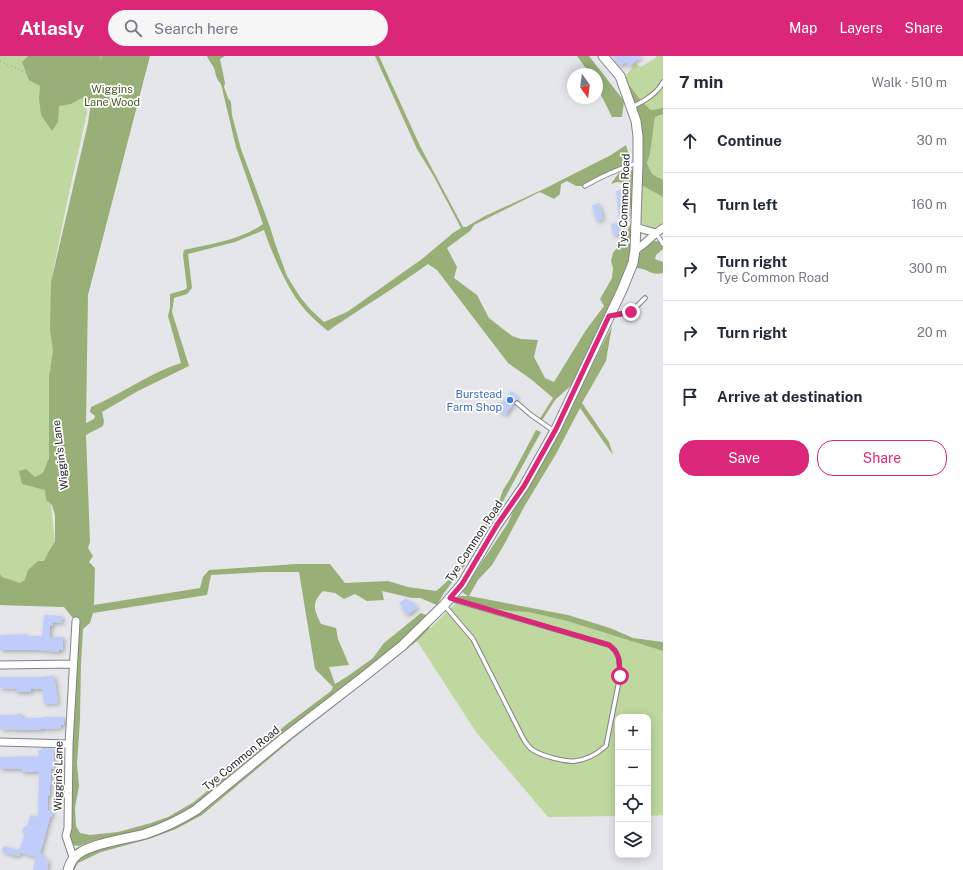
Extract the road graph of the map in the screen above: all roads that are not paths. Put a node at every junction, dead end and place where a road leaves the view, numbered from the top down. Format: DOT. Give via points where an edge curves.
graph roads {
  1 [pos="603,56"];
  2 [pos="663,82"];
  3 [pos="632,108"];
  4 [pos="638,163"];
  5 [pos="585,186"];
  6 [pos="635,227"];
  7 [pos="663,228"];
  8 [pos="656,233"];
  9 [pos="663,244"];
  10 [pos="635,250"];
  11 [pos="645,298"];
  12 [pos="609,316"];
  13 [pos="517,403"];
  14 [pos="554,431"];
  15 [pos="447,602"];
  16 [pos="76,622"];
  17 [pos="73,664"];
  18 [pos="0,665"];
  19 [pos="0,742"];
  20 [pos="69,744"];
  21 [pos="73,858"];
  22 [pos="68,870"];
  1 -- 3 [label="street, Tye Common Road" via="620,76"];
  2 -- 3 [label="lane" via="653,94"];
  3 -- 4 [label="street, Tye Common Road" via="638,136"];
  4 -- 5 [label="lane" via="620,168"];
  4 -- 6 [label="street, Tye Common Road"];
  6 -- 8 [label="street"];
  6 -- 10 [label="street, Tye Common Road"];
  7 -- 8 [label="street"];
  8 -- 9 [label="lane"];
  8 -- 10 [label="street"];
  10 -- 12 [label="street, Tye Common Road" via="633,263"];
  11 -- 12 [label="lane" via="631,312"];
  12 -- 14 [label="street, Tye Common Road"];
  13 -- 14 [label="lane"];
  14 -- 15 [label="street, Tye Common Road" via="524,486 462,584"];
  15 -- 15 [label="lane" via="609,645 616,650 620,676 606,746 592,755 575,761 540,754 526,745 473,639"];
  15 -- 21 [label="street, Tye Common Road" via="402,646 196,810 163,827 98,845"];
  16 -- 17 [label="street, Wiggin's Lane"];
  17 -- 18 [label="street"];
  17 -- 20 [label="street, Wiggin's Lane"];
  19 -- 20 [label="street"];
  20 -- 21 [label="street, Wiggin's Lane" via="66,836"];
  21 -- 22 [label="street"];
}
